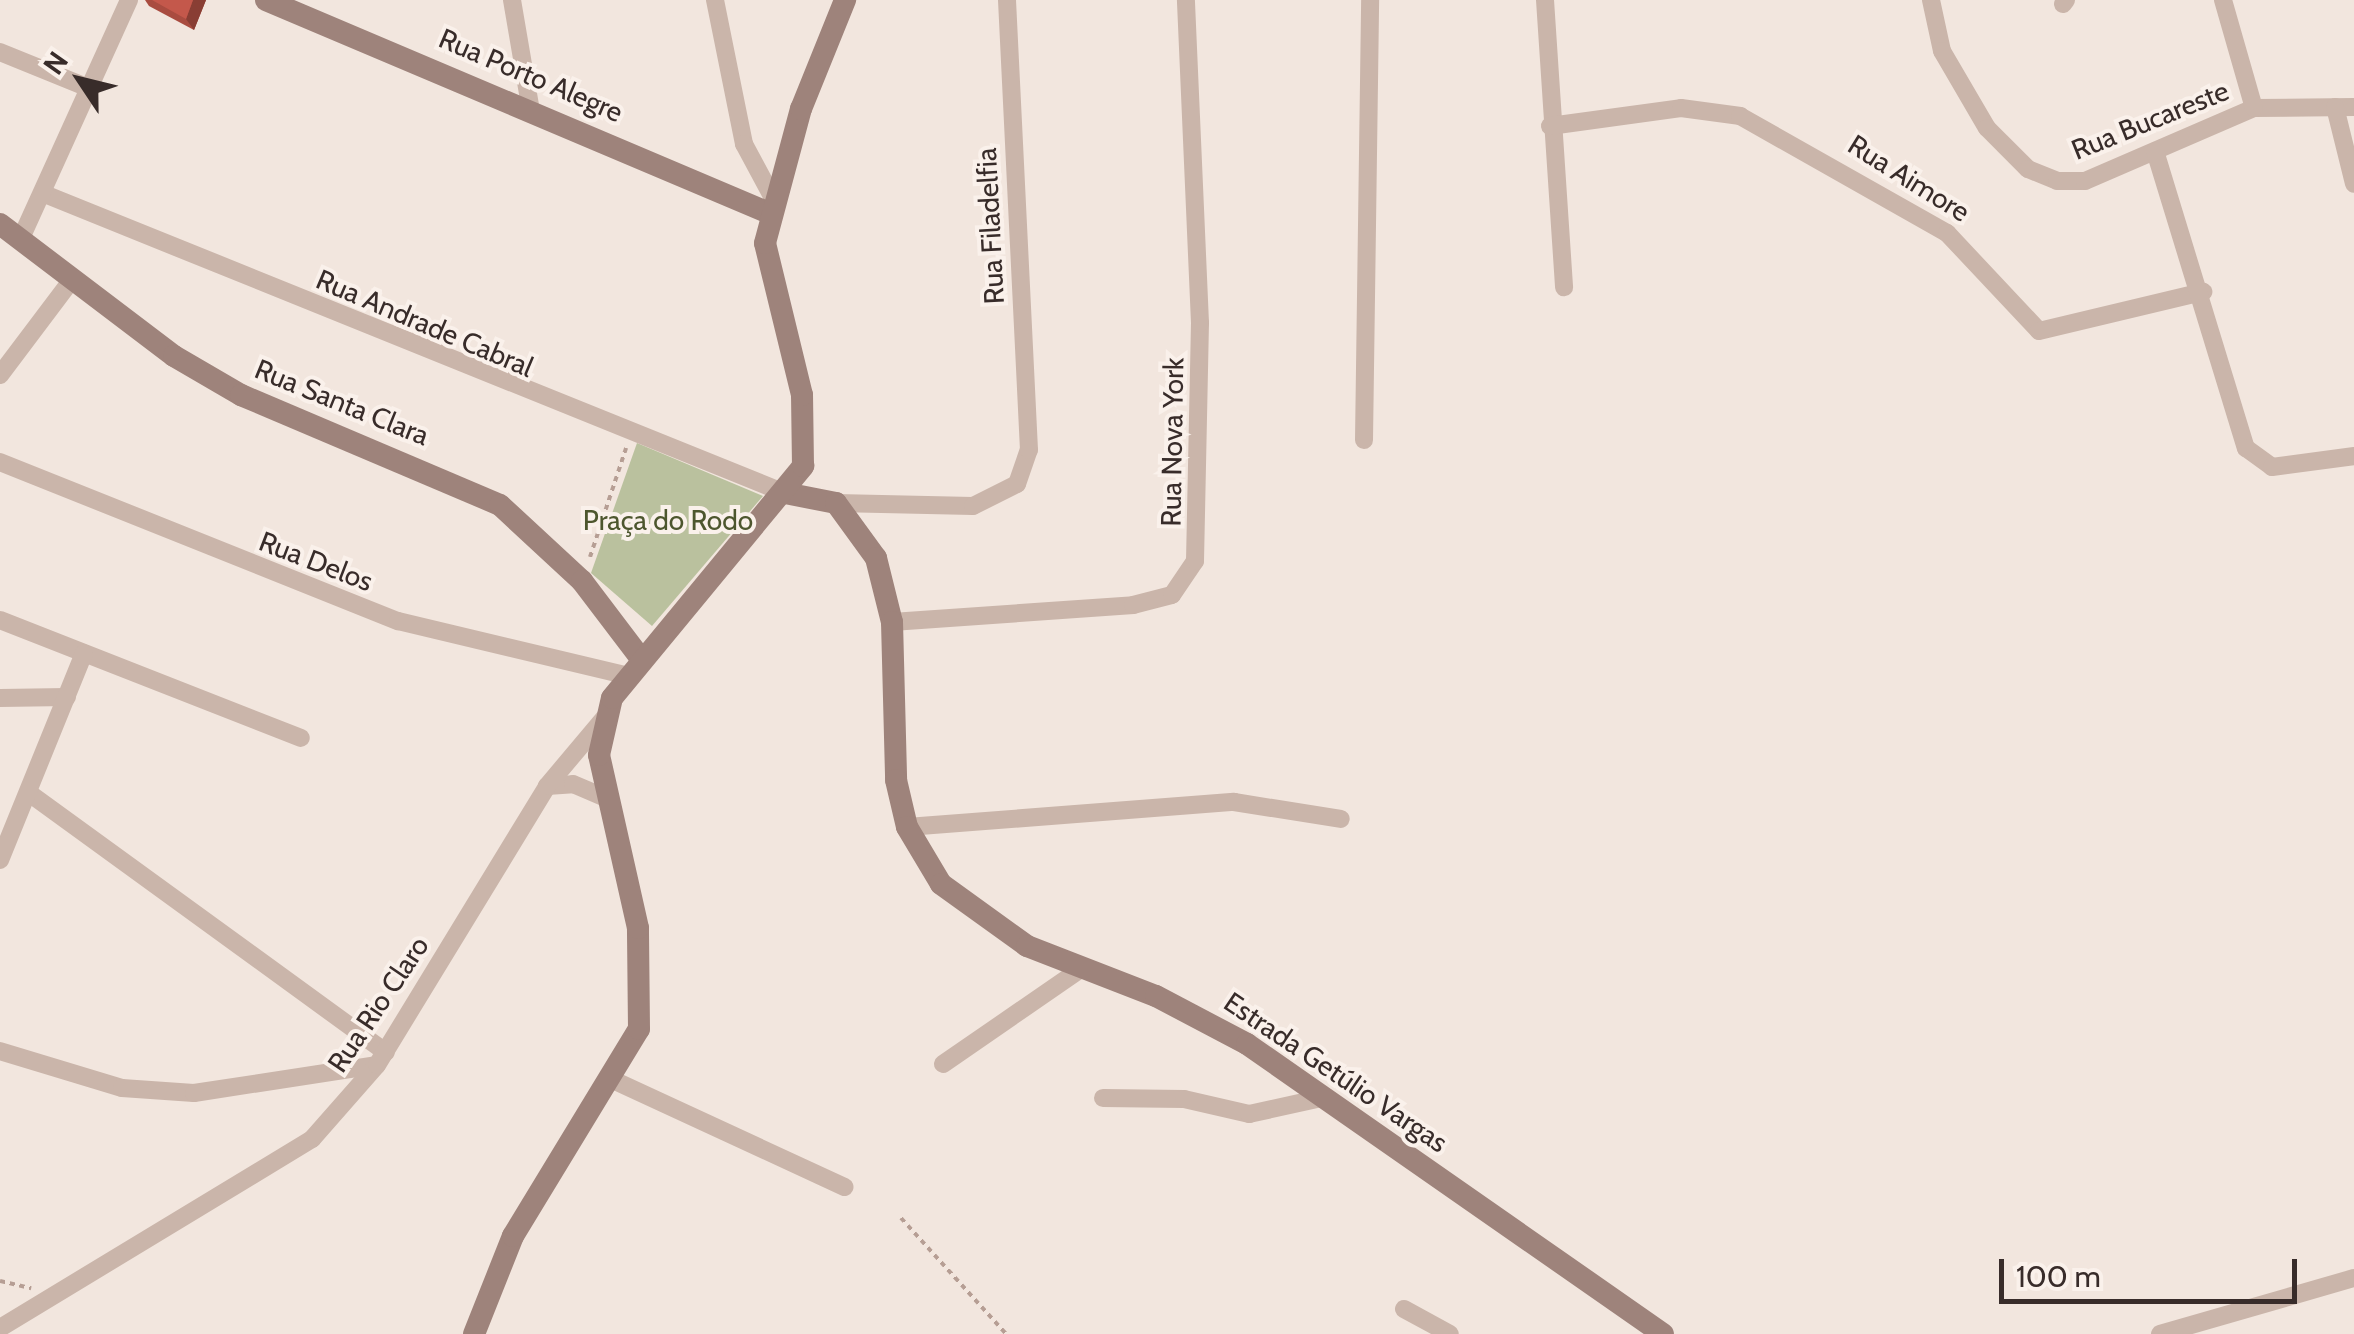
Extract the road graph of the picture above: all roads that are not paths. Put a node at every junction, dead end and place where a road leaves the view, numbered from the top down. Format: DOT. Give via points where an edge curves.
graph roads {
  1 [pos="128,0"];
  2 [pos="266,0"];
  3 [pos="512,0"];
  4 [pos="715,0"];
  5 [pos="845,0"];
  6 [pos="1007,0"];
  7 [pos="1186,0"];
  8 [pos="1370,0"];
  9 [pos="1546,0"];
  10 [pos="1931,0"];
  11 [pos="2224,0"];
  12 [pos="0,52"];
  13 [pos="91,89"];
  14 [pos="530,105"];
  15 [pos="2345,107"];
  16 [pos="2254,108"];
  17 [pos="1550,126"];
  18 [pos="2155,151"];
  19 [pos="2354,184"];
  20 [pos="47,195"];
  21 [pos="772,206"];
  22 [pos="0,224"];
  23 [pos="22,236"];
  24 [pos="73,278"];
  25 [pos="1564,288"];
  26 [pos="2203,292"];
  27 [pos="4,368"];
  28 [pos="1364,440"];
  29 [pos="2354,456"];
  30 [pos="0,462"];
  31 [pos="785,493"];
  32 [pos="836,503"];
  33 [pos="0,620"];
  34 [pos="892,622"];
  35 [pos="84,653"];
  36 [pos="640,656"];
  37 [pos="624,675"];
  38 [pos="67,697"];
  39 [pos="0,698"];
  40 [pos="606,716"];
  41 [pos="301,738"];
  42 [pos="548,786"];
  43 [pos="29,793"];
  44 [pos="608,799"];
  45 [pos="1340,819"];
  46 [pos="907,827"];
  47 [pos="0,860"];
  48 [pos="1078,970"];
  49 [pos="0,1051"];
  50 [pos="381,1058"];
  51 [pos="943,1064"];
  52 [pos="613,1080"];
  53 [pos="1326,1097"];
  54 [pos="1103,1098"];
  55 [pos="845,1187"];
  56 [pos="2354,1278"];
  57 [pos="1404,1309"];
  58 [pos="0,1328"];
  59 [pos="474,1334"];
  60 [pos="1450,1334"];
  61 [pos="1663,1334"];
  62 [pos="2160,1334"];
  1 -- 13 [label="street"];
  2 -- 14 [label="main road, Rua Porto Alegre"];
  3 -- 14 [label="street"];
  4 -- 21 [label="street" via="744,144"];
  5 -- 21 [label="main road"];
  6 -- 32 [label="street, Rua Filadelfia" via="1029,450 1017,484 972,506"];
  7 -- 34 [label="street, Rua Nova York" via="1200,323 1199,536 1190,571 1172,595 1132,605"];
  8 -- 28 [label="street"];
  9 -- 17 [label="street"];
  10 -- 18 [label="street, Rua Bucareste" via="1942,50 1978,112 2028,169 2085,181"];
  11 -- 16 [label="street"];
  12 -- 13 [label="street"];
  13 -- 20 [label="street"];
  14 -- 21 [label="main road, Rua Porto Alegre"];
  15 -- 16 [label="street"];
  15 -- 19 [label="street"];
  16 -- 18 [label="street, Rua Bucareste"];
  17 -- 25 [label="street"];
  17 -- 26 [label="street, Rua Aimore" via="1680,108 1740,116 1958,241 2039,332"];
  18 -- 26 [label="street"];
  20 -- 23 [label="street"];
  20 -- 31 [label="street, Rua Andrade Cabral"];
  21 -- 31 [label="main road" via="771,279 808,442"];
  22 -- 23 [label="main road, Rua Santa Clara"];
  23 -- 24 [label="main road, Rua Santa Clara"];
  24 -- 27 [label="street"];
  24 -- 36 [label="main road, Rua Santa Clara" via="241,395 500,505 582,581"];
  26 -- 29 [label="street" via="2238,435 2256,463"];
  30 -- 37 [label="street, Rua Delos" via="398,621"];
  31 -- 32 [label="main road"];
  31 -- 36 [label="main road"];
  32 -- 34 [label="main road, Estrada Getúlio Vargas" via="865,532"];
  33 -- 35 [label="street"];
  34 -- 46 [label="main road, Estrada Getúlio Vargas" via="892,736"];
  35 -- 38 [label="street"];
  35 -- 41 [label="street"];
  36 -- 37 [label="main road"];
  37 -- 40 [label="main road"];
  38 -- 39 [label="street"];
  38 -- 43 [label="street"];
  40 -- 42 [label="street, Rua Rio Claro"];
  40 -- 44 [label="main road" via="599,756"];
  42 -- 44 [label="street" via="573,784"];
  42 -- 50 [label="street, Rua Rio Claro"];
  43 -- 47 [label="street"];
  43 -- 50 [label="street"];
  44 -- 52 [label="main road" via="644,981 639,1029"];
  45 -- 46 [label="street" via="1234,802"];
  46 -- 48 [label="main road, Estrada Getúlio Vargas" via="941,884 972,910"];
  48 -- 51 [label="street"];
  48 -- 53 [label="main road, Estrada Getúlio Vargas" via="1202,1018"];
  49 -- 50 [label="street" via="122,1088 194,1093"];
  50 -- 58 [label="street, Rua Rio Claro" via="278,1168"];
  52 -- 55 [label="street"];
  52 -- 59 [label="main road" via="514,1236"];
  53 -- 54 [label="street" via="1249,1114 1184,1099"];
  53 -- 61 [label="main road, Estrada Getúlio Vargas"];
  56 -- 62 [label="street"];
  57 -- 60 [label="street"];
}
